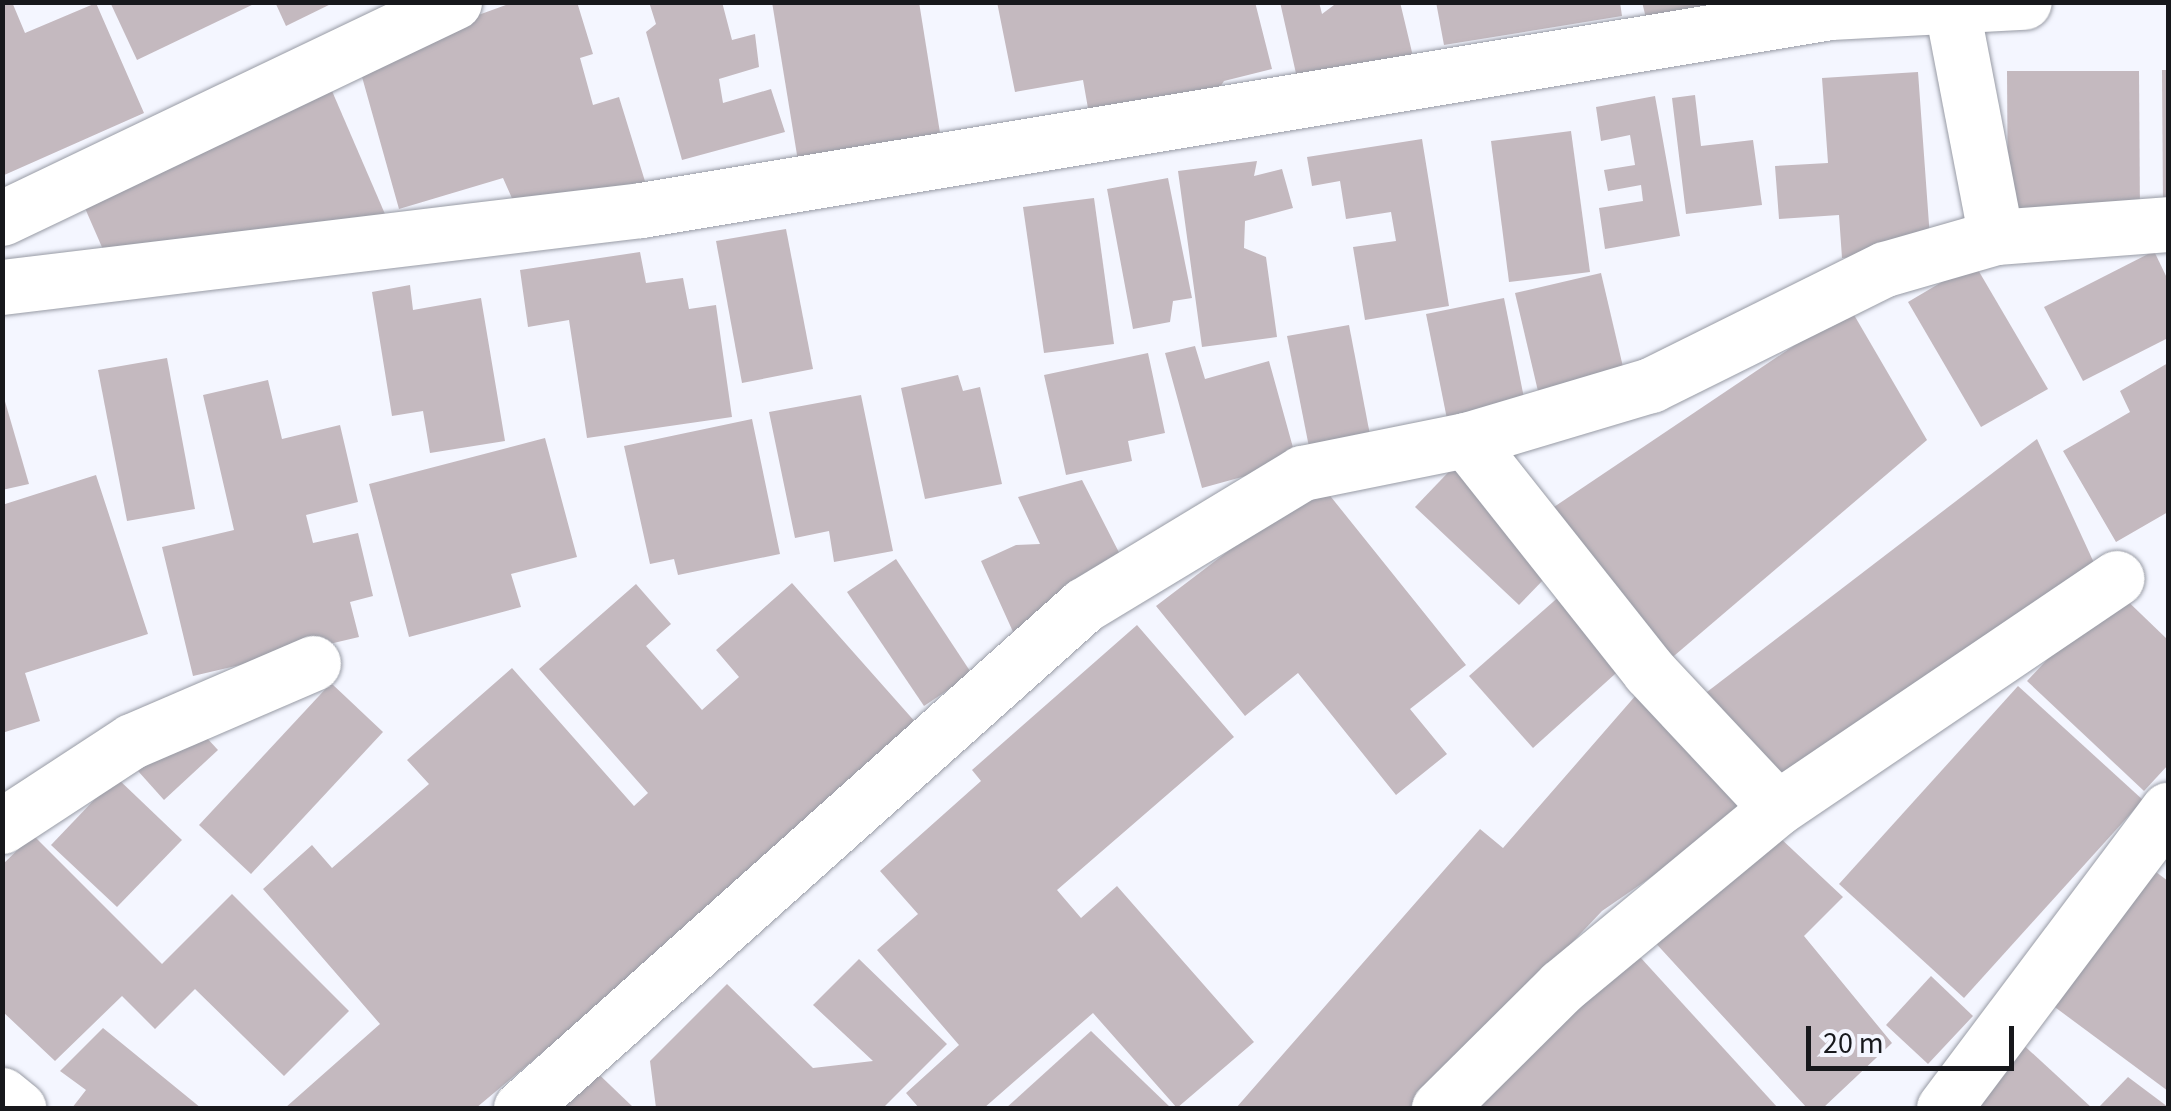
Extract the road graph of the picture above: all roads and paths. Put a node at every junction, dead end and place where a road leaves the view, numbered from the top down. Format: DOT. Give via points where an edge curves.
graph roads {
  1 [pos="454,2"];
  2 [pos="2024,2"];
  3 [pos="1951,4"];
  4 [pos="2,218"];
  5 [pos="2168,224"];
  6 [pos="1996,237"];
  7 [pos="2,287"];
  8 [pos="1466,440"];
  9 [pos="2117,578"];
  10 [pos="314,663"];
  11 [pos="1778,808"];
  12 [pos="2168,810"];
  13 [pos="2,826"];
  14 [pos="2,1095"];
  15 [pos="18,1108"];
  16 [pos="522,1108"];
  17 [pos="1439,1108"];
  18 [pos="1944,1108"];
  1 -- 4 [label="street"];
  2 -- 3 [label="street"];
  3 -- 6 [label="street"];
  3 -- 7 [label="street" via="1830,12 641,210"];
  5 -- 6 [label="street"];
  6 -- 8 [label="street" via="1885,269 1652,385"];
  8 -- 11 [label="street" via="1649,671"];
  8 -- 16 [label="street" via="1302,473 1084,606"];
  9 -- 11 [label="street"];
  10 -- 13 [label="street" via="132,741"];
  11 -- 17 [label="street" via="1562,986"];
  12 -- 18 [label="street"];
  14 -- 15 [label="street"];
}
